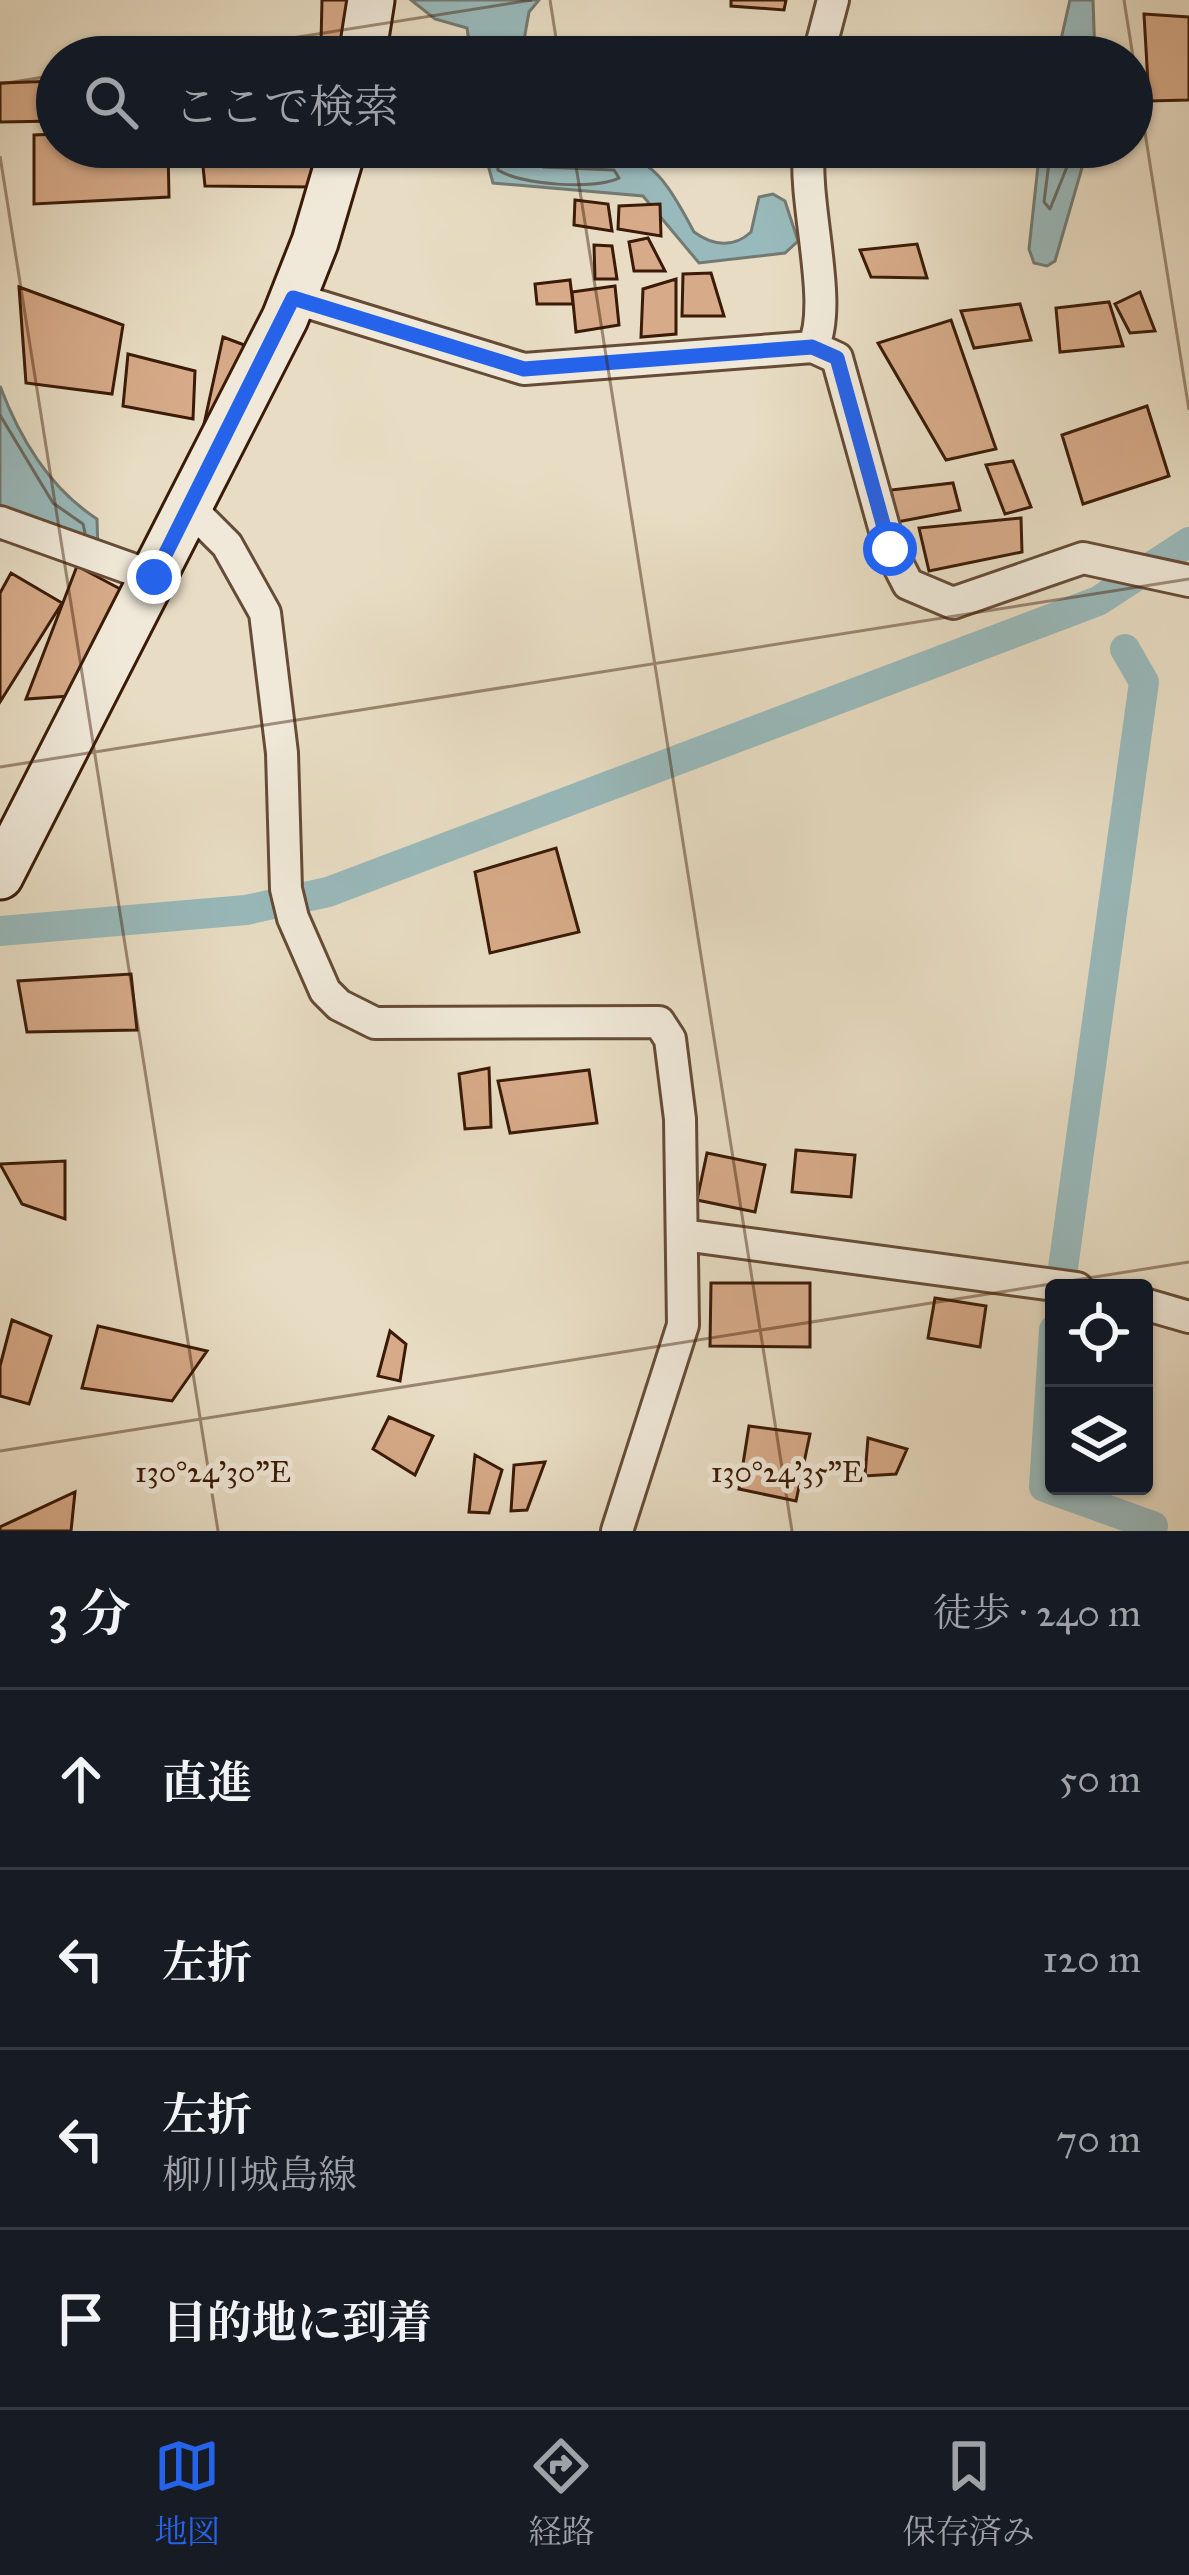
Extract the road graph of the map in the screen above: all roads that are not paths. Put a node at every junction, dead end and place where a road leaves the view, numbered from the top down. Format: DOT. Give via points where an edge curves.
graph roads {
  1 [pos="371,0"];
  2 [pos="833,0"];
  3 [pos="365,36"];
  4 [pos="824,36"];
  5 [pos="336,168"];
  6 [pos="807,168"];
  7 [pos="293,298"];
  8 [pos="812,347"];
  9 [pos="191,509"];
  10 [pos="0,522"];
  11 [pos="154,577"];
  12 [pos="1186,580"];
  13 [pos="0,876"];
  14 [pos="683,1235"];
  15 [pos="1045,1284"];
  16 [pos="1153,1307"];
  17 [pos="1189,1317"];
  18 [pos="617,1531"];
  1 -- 3 [label="main road"];
  2 -- 4 [label="street"];
  5 -- 7 [label="main road"];
  6 -- 8 [label="street" via="823,326"];
  7 -- 8 [label="street" via="524,369"];
  7 -- 9 [label="main road"];
  8 -- 12 [label="street" via="837,358 890,549 908,584 953,603 1083,558"];
  9 -- 11 [label="main road"];
  9 -- 14 [label="street" via="226,545 266,613 290,904 325,991 375,1023 658,1022 674,1060"];
  10 -- 11 [label="street"];
  11 -- 13 [label="main road"];
  14 -- 15 [label="street"];
  14 -- 18 [label="street" via="683,1325"];
  16 -- 17 [label="street"];
}
